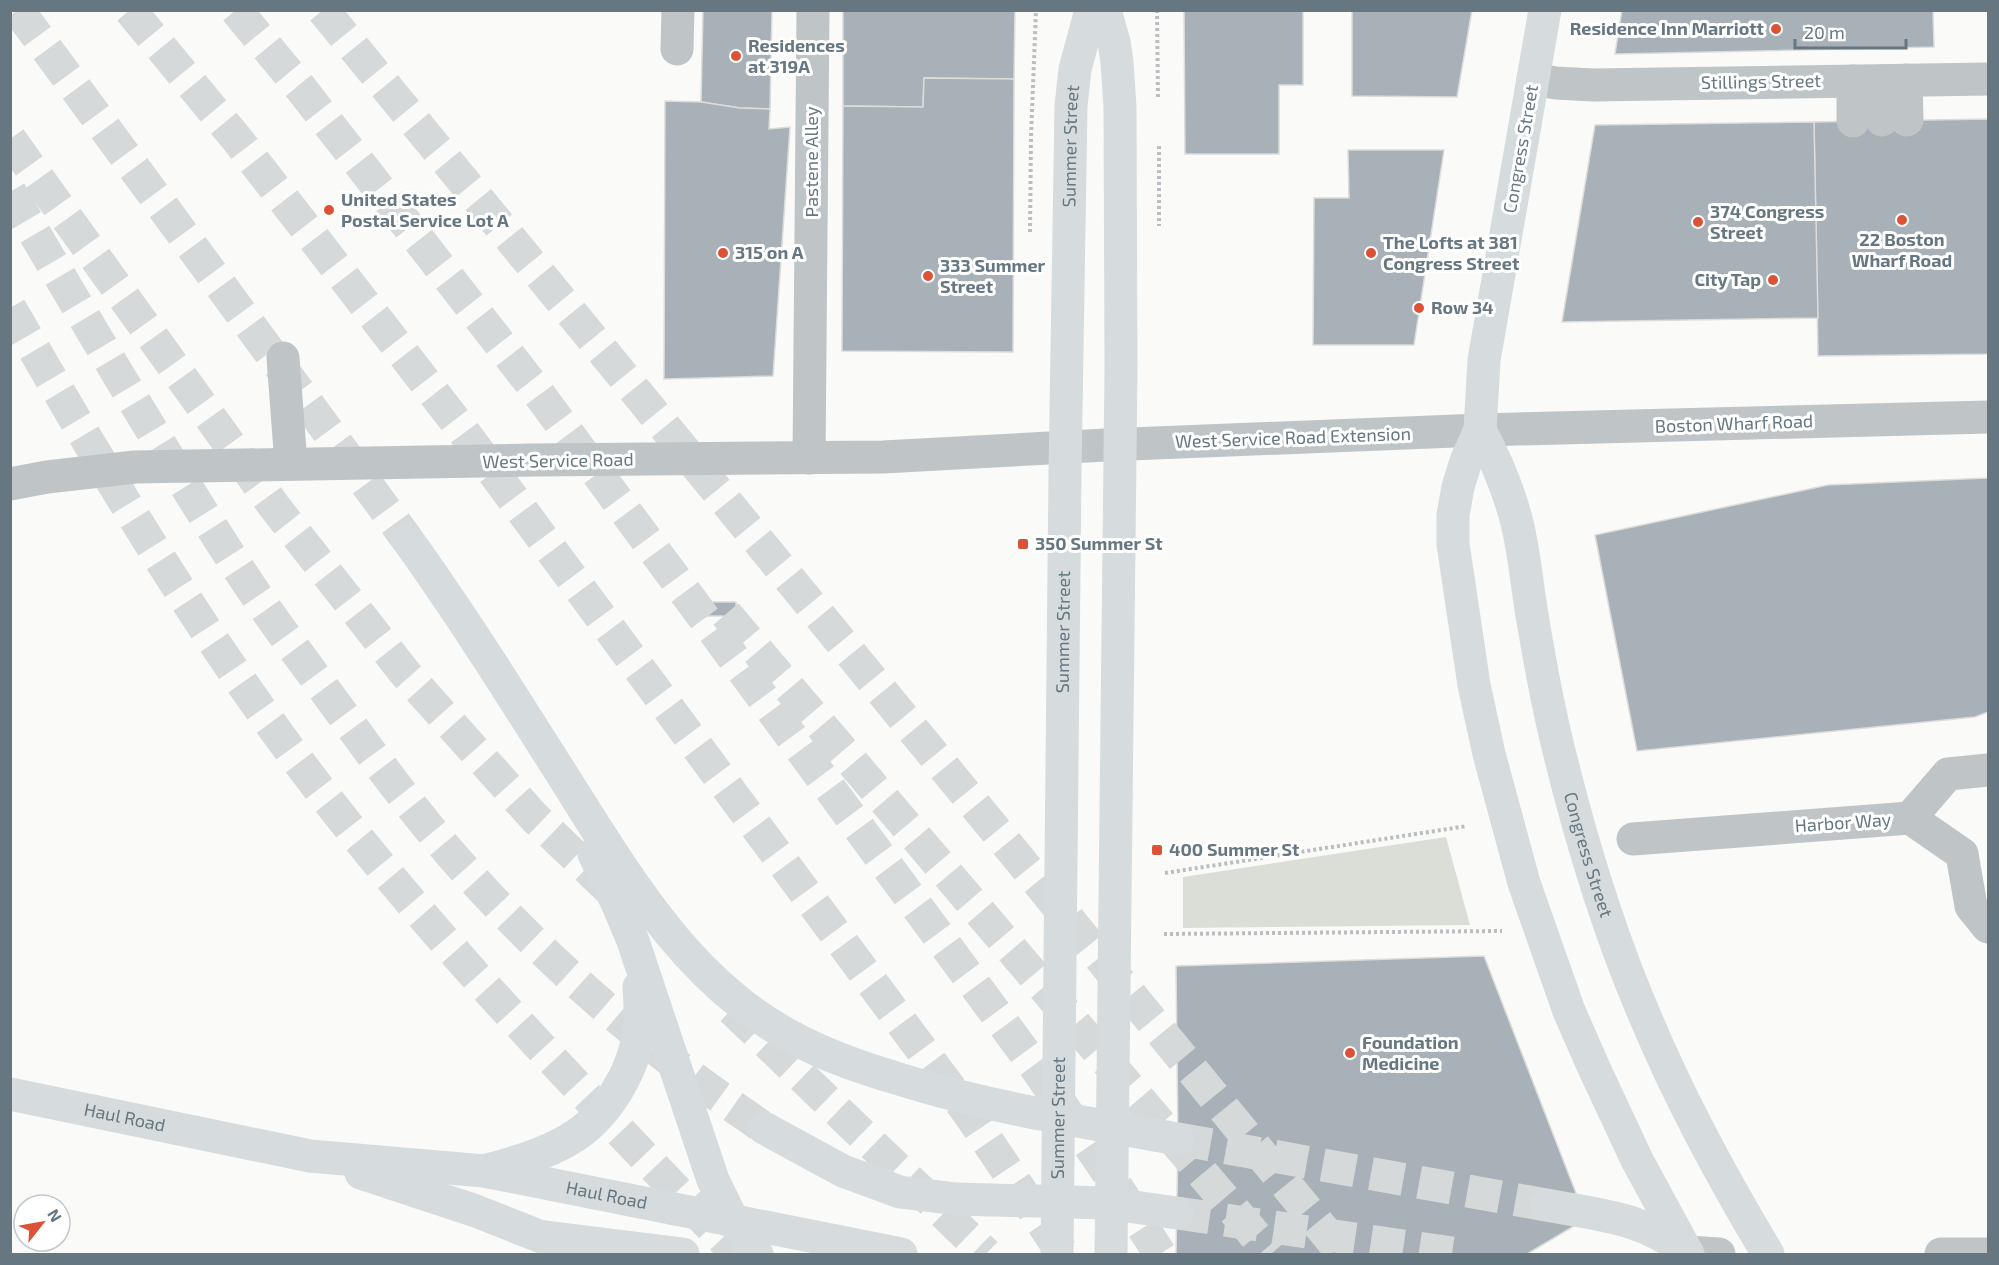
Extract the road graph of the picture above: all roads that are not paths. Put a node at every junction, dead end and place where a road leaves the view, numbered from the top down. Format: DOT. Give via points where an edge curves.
graph roads {
  1 [pos="678,10"];
  2 [pos="813,10"];
  3 [pos="1091,10"];
  4 [pos="1105,10"];
  5 [pos="1545,10"];
  6 [pos="677,49"];
  7 [pos="1533,79"];
  8 [pos="1989,79"];
  9 [pos="1880,80"];
  10 [pos="283,358"];
  11 [pos="1989,417"];
  12 [pos="1480,430"];
  13 [pos="1106,445"];
  14 [pos="809,458"];
  15 [pos="291,464"];
  16 [pos="10,484"];
  17 [pos="407,539"];
  18 [pos="493,665"];
  19 [pos="1989,770"];
  20 [pos="1910,818"];
  21 [pos="1633,838"];
  22 [pos="1989,927"];
  23 [pos="633,941"];
  24 [pos="10,1094"];
  25 [pos="764,1128"];
  26 [pos="1178,1139"];
  27 [pos="310,1156"];
  28 [pos="484,1171"];
  29 [pos="1546,1205"];
  30 [pos="1177,1213"];
  31 [pos="732,1220"];
  32 [pos="546,1237"];
  33 [pos="585,1254"];
  34 [pos="683,1254"];
  35 [pos="757,1254"];
  36 [pos="901,1254"];
  37 [pos="1057,1254"];
  38 [pos="1111,1254"];
  39 [pos="1686,1254"];
  40 [pos="1719,1254"];
  41 [pos="1768,1254"];
  42 [pos="1941,1254"];
  43 [pos="1989,1254"];
  1 -- 6 [label="street"];
  2 -- 14 [label="street, Pastene Alley"];
  3 -- 37 [label="main road, Summer Street" via="1075,69 1071,106"];
  4 -- 38 [label="main road" via="1120,84 1121,368"];
  5 -- 7 [label="main road, Congress Street"];
  7 -- 9 [label="street, Stillings Street" via="1586,85"];
  7 -- 12 [label="main road, Congress Street" via="1484,360"];
  8 -- 9 [label="street, Stillings Street"];
  9 -- 9 [label="street" via="1881,120"];
  10 -- 15 [label="street"];
  11 -- 12 [label="street, Boston Wharf Road"];
  12 -- 13 [label="street, West Service Road Extension"];
  12 -- 39 [label="main road, Congress Street" via="1458,487 1453,544 1474,685 1489,754 1524,883 1569,1011 1617,1120"];
  12 -- 41 [label="main road, Congress Street" via="1497,463 1517,523 1559,751 1581,836 1623,962 1676,1085"];
  13 -- 14 [label="street, West Service Road"];
  14 -- 15 [label="street, West Service Road"];
  15 -- 16 [label="street, West Service Road" via="135,467"];
  17 -- 18 [label="main road"];
  18 -- 23 [label="main road" via="570,805"];
  18 -- 26 [label="main road" via="607,844 674,938 739,1002 790,1036 843,1061 937,1091 1006,1108"];
  19 -- 20 [label="street" via="1948,774"];
  20 -- 21 [label="street, Harbor Way"];
  20 -- 22 [label="street, Harbor Way" via="1962,854 1971,906"];
  23 -- 28 [label="main road" via="639,1030 619,1087 597,1117 571,1139"];
  23 -- 31 [label="main road" via="710,1170"];
  24 -- 27 [label="main road, Haul Road"];
  25 -- 30 [label="main road" via="843,1171 900,1192 956,1199 1106,1203"];
  27 -- 28 [label="main road, Haul Road"];
  27 -- 32 [label="main road, Haul Road"];
  28 -- 31 [label="main road, Haul Road"];
  29 -- 39 [label="main road" via="1628,1221 1660,1234"];
  31 -- 35 [label="main road"];
  31 -- 36 [label="main road, Haul Road"];
  32 -- 33 [label="main road, Haul Road"];
  32 -- 34 [label="main road"];
  39 -- 40 [label="street"];
  42 -- 43 [label="street"];
}
